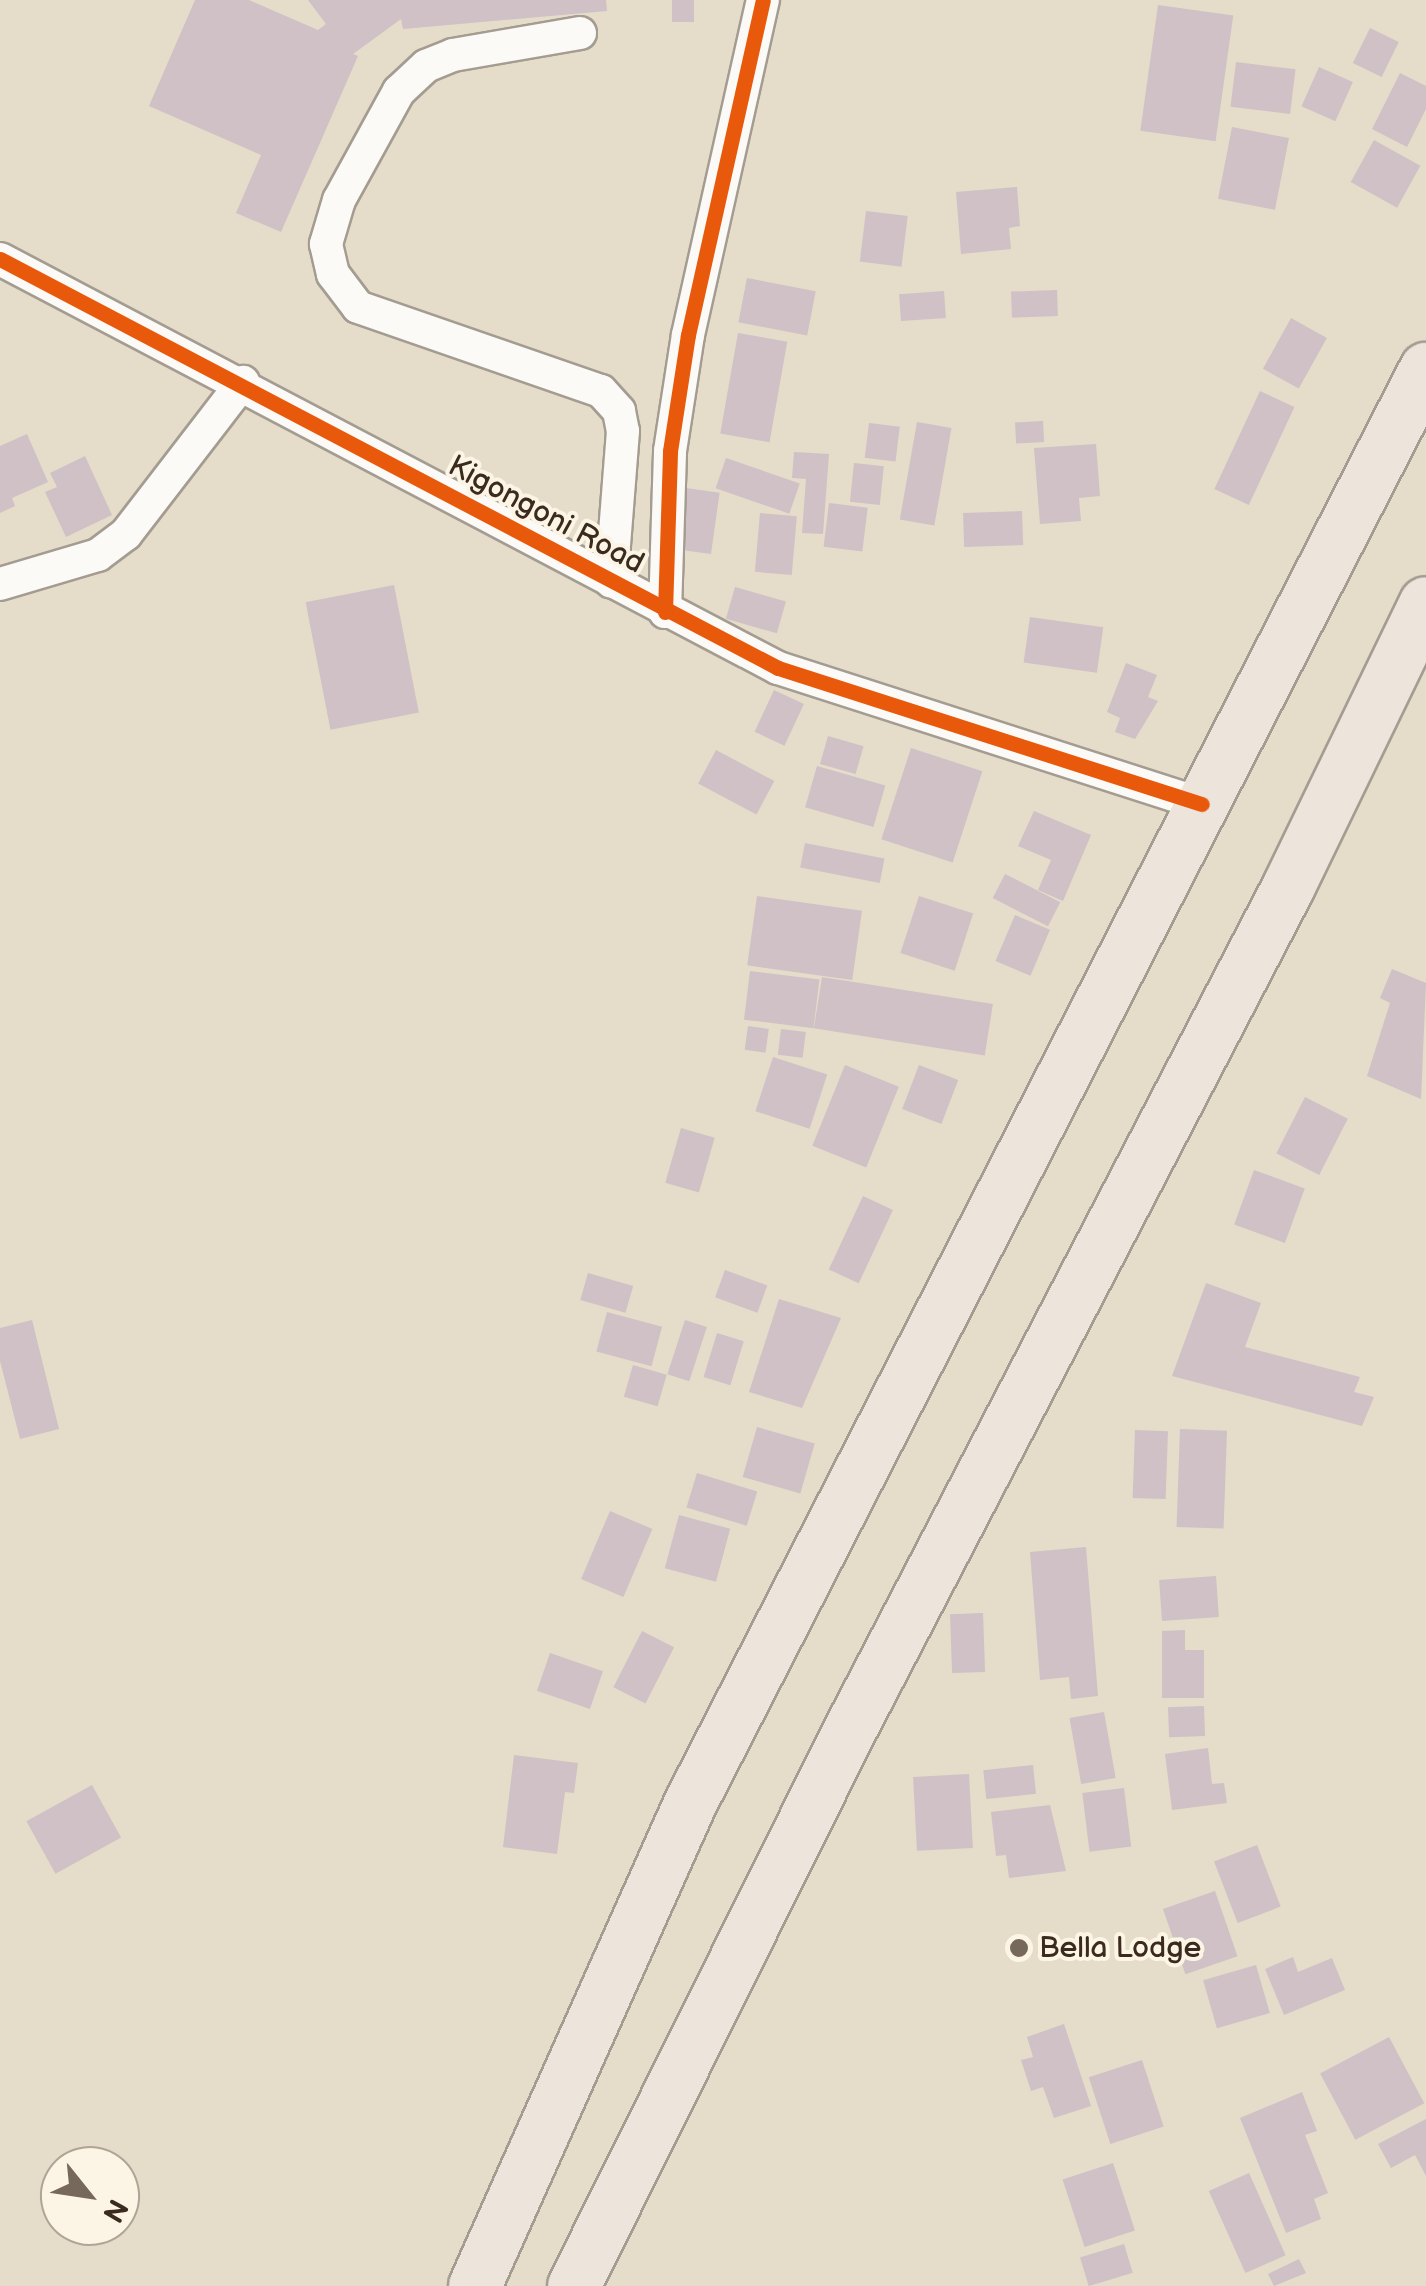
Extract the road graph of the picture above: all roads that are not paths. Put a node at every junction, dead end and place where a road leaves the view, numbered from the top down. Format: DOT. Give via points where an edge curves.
graph roads {
  1 [pos="762,0"];
  2 [pos="580,34"];
  3 [pos="0,258"];
  4 [pos="1426,370"];
  5 [pos="243,382"];
  6 [pos="611,582"];
  7 [pos="0,584"];
  8 [pos="1426,603"];
  9 [pos="665,612"];
  10 [pos="1202,804"];
  11 [pos="475,2286"];
  12 [pos="574,2286"];
  1 -- 9 [label="street" via="688,335 670,451"];
  2 -- 6 [label="street" via="452,55 426,66 390,107 339,200 326,244 332,274 358,306 601,391 618,411 623,431"];
  3 -- 5 [label="street, Kigongoni Road"];
  4 -- 10 [label="highway"];
  5 -- 6 [label="street, Kigongoni Road"];
  5 -- 7 [label="street" via="126,534 98,556"];
  6 -- 9 [label="street, Kigongoni Road"];
  8 -- 12 [label="highway" via="1289,886 848,1734"];
  9 -- 10 [label="street, Kigongoni Road" via="778,668"];
  10 -- 11 [label="highway" via="690,1804"];
}
